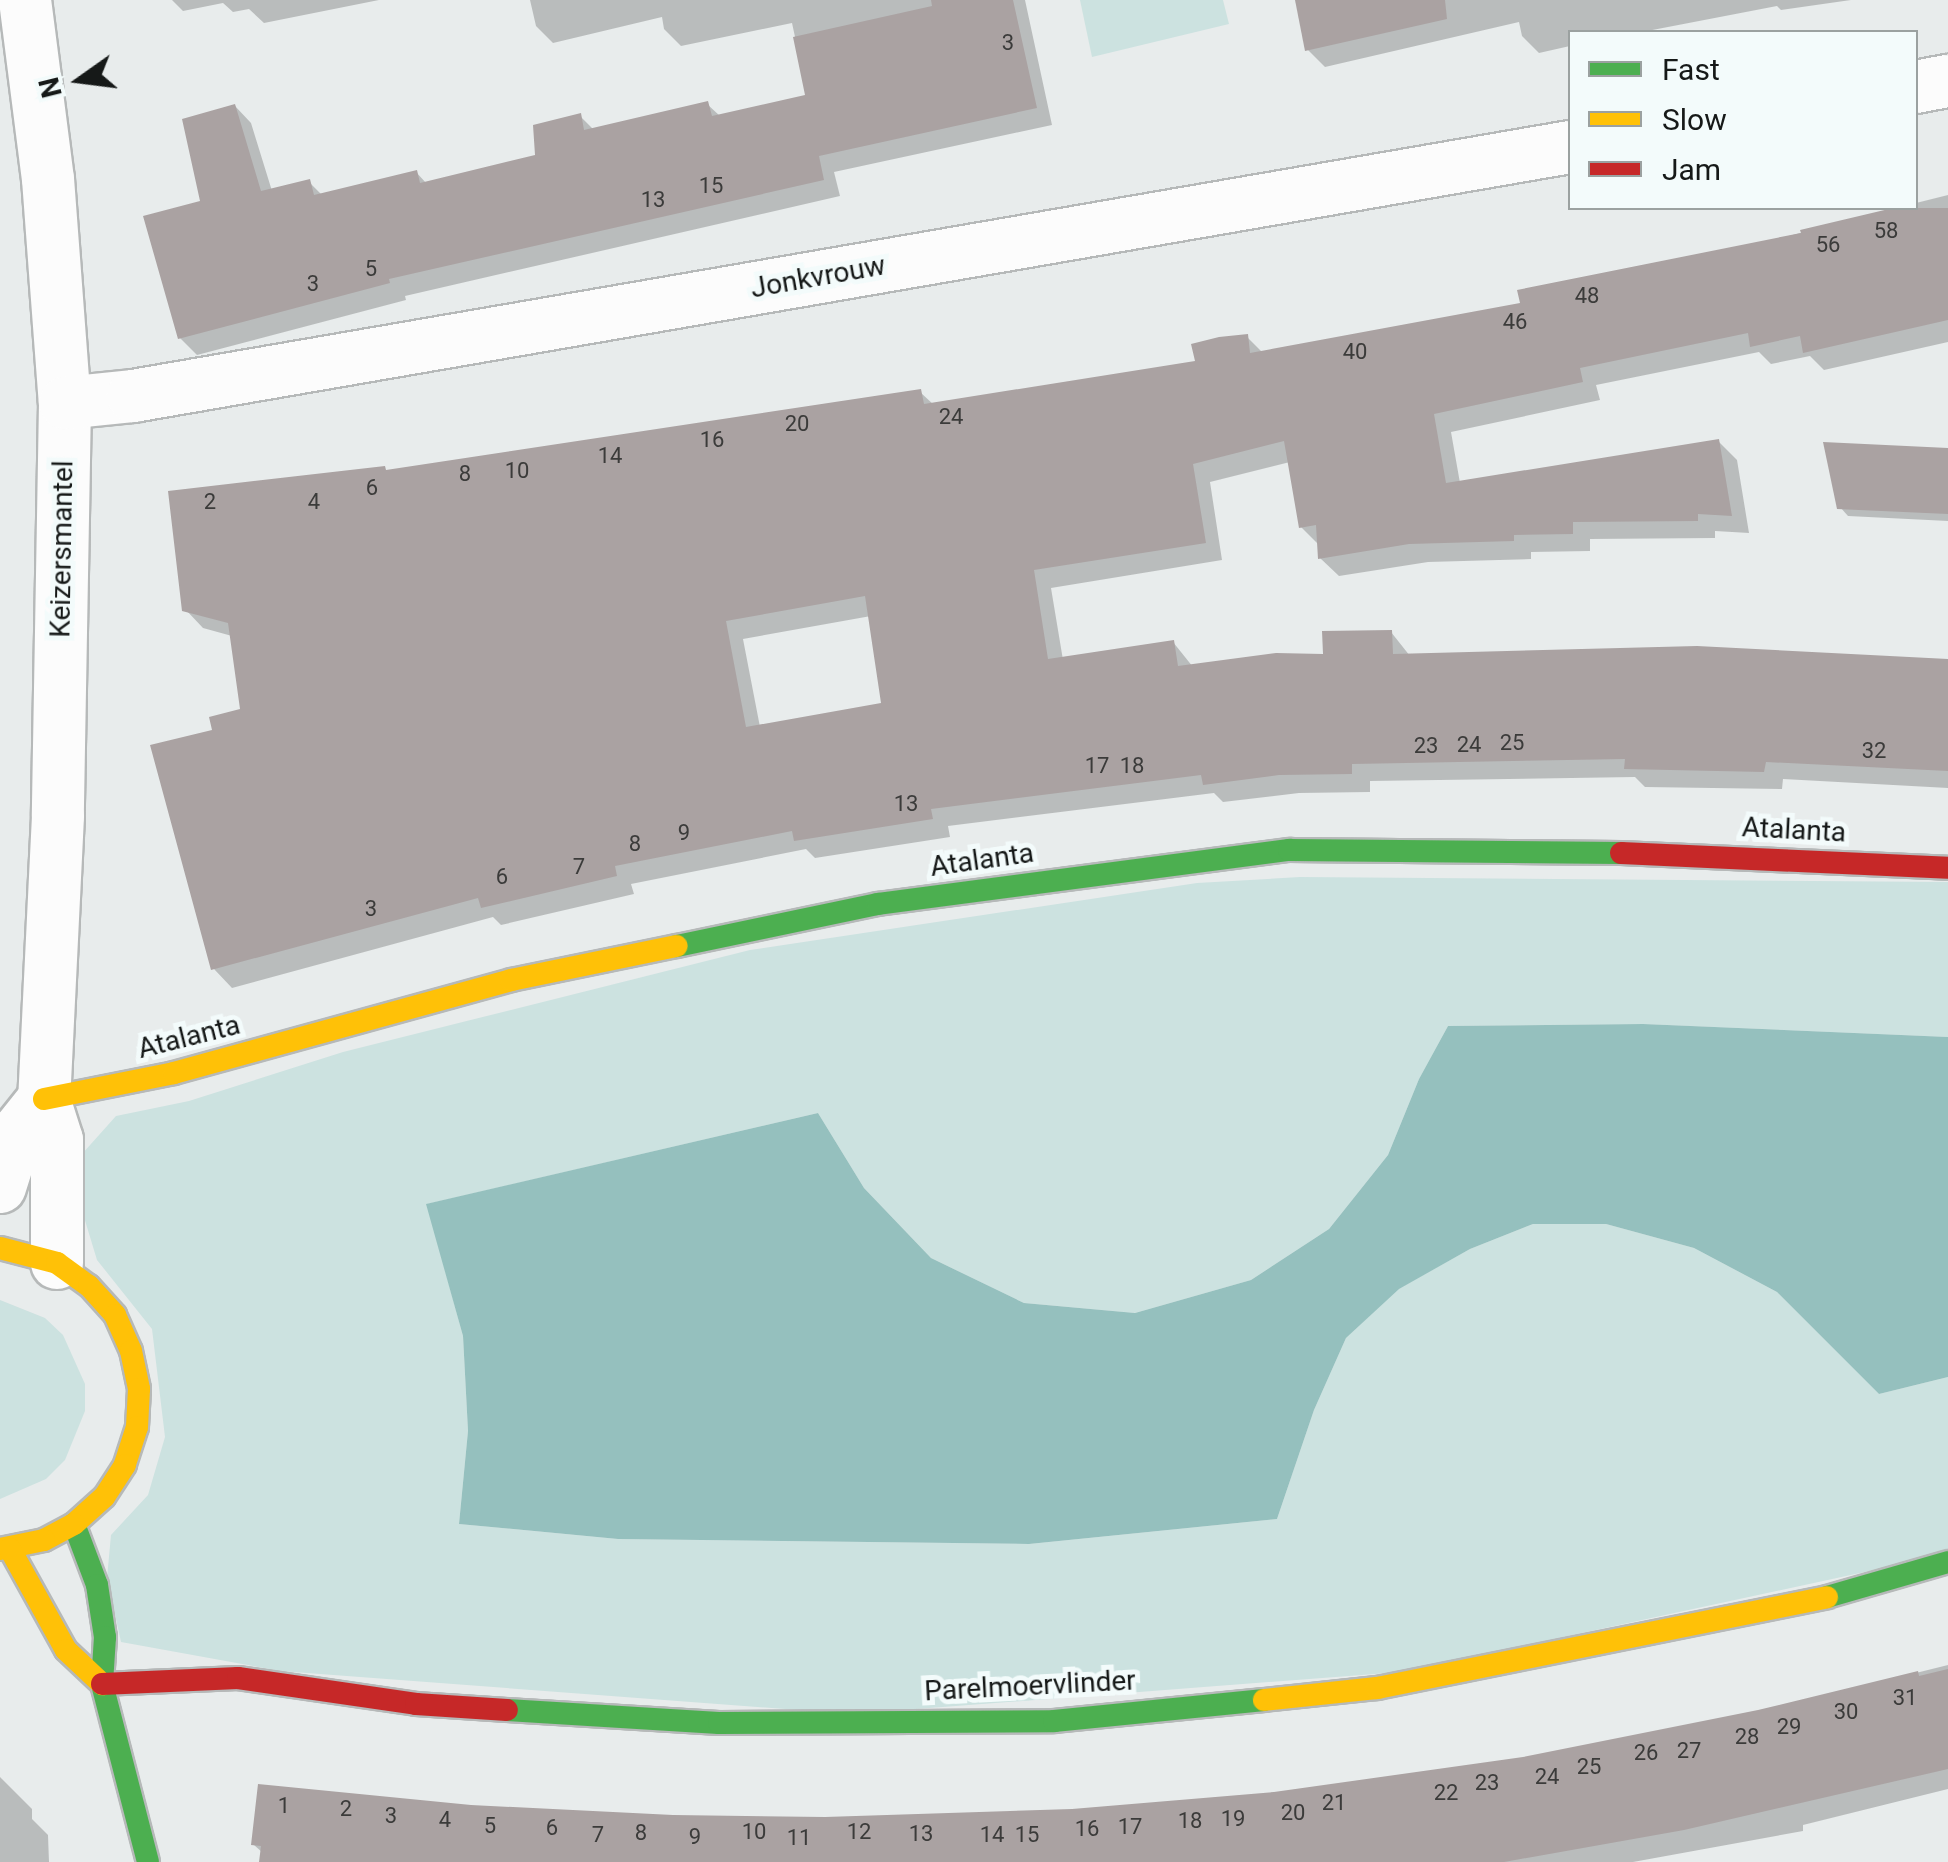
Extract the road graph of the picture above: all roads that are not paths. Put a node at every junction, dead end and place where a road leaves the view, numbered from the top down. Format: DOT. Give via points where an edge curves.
graph roads {
  1 [pos="25,0"];
  2 [pos="1948,81"];
  3 [pos="1918,87"];
  4 [pos="1568,148"];
  5 [pos="65,403"];
  6 [pos="1948,868"];
  7 [pos="44,1099"];
  8 [pos="0,1187"];
  9 [pos="0,1248"];
  10 [pos="57,1263"];
  11 [pos="74,1524"];
  12 [pos="5,1549"];
  13 [pos="1948,1562"];
  14 [pos="102,1684"];
  15 [pos="148,1862"];
  1 -- 5 [label="street, Keizersmantel" via="48,179"];
  2 -- 3 [label="street"];
  4 -- 5 [label="street, Jonkvrouw"];
  5 -- 7 [label="street, Keizersmantel" via="58,816"];
  6 -- 7 [label="street, Atalanta" via="1654,853 1289,850 878,904 512,980 174,1074"];
  7 -- 8 [label="street" via="17,1132"];
  7 -- 10 [label="street, Keizersmantel" via="58,1140"];
  9 -- 10 [label="street"];
  10 -- 11 [label="street" via="115,1315 132,1350 139,1389 137,1428 125,1465 104,1497"];
  11 -- 12 [label="street"];
  11 -- 14 [label="street" via="97,1585 105,1637"];
  12 -- 14 [label="street" via="66,1650"];
  13 -- 14 [label="street, Parelmoervlinder" via="1818,1600 1377,1688 1054,1721 719,1723 416,1704 238,1678"];
  14 -- 15 [label="street"];
}
